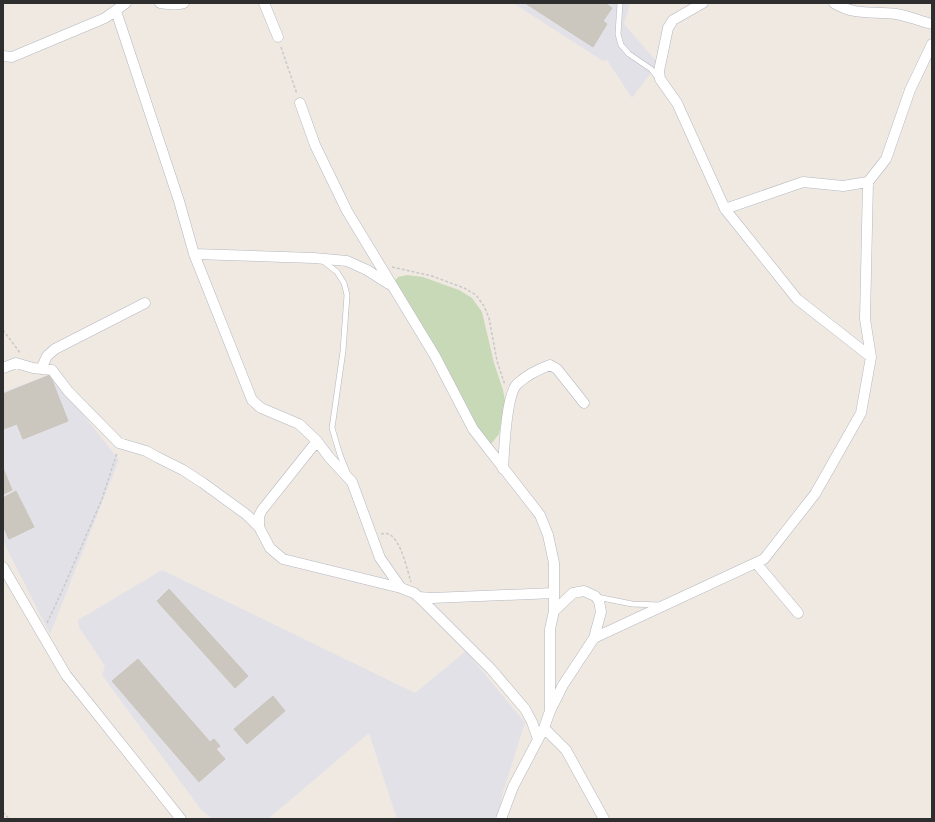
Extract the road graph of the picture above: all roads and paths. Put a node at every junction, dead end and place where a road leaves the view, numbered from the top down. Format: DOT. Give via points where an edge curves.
graph roads {
  1 [pos="126,3"];
  2 [pos="160,3"];
  3 [pos="184,3"];
  4 [pos="264,3"];
  5 [pos="620,3"];
  6 [pos="703,3"];
  7 [pos="834,3"];
  8 [pos="116,11"];
  9 [pos="932,24"];
  10 [pos="278,37"];
  11 [pos="932,44"];
  12 [pos="3,56"];
  13 [pos="660,79"];
  14 [pos="300,103"];
  15 [pos="868,182"];
  16 [pos="725,209"];
  17 [pos="194,254"];
  18 [pos="320,259"];
  19 [pos="380,265"];
  20 [pos="393,286"];
  21 [pos="145,303"];
  22 [pos="3,330"];
  23 [pos="871,357"];
  24 [pos="3,368"];
  25 [pos="37,368"];
  26 [pos="511,394"];
  27 [pos="584,402"];
  28 [pos="317,441"];
  29 [pos="119,443"];
  30 [pos="503,469"];
  31 [pos="352,482"];
  32 [pos="259,527"];
  33 [pos="371,535"];
  34 [pos="756,563"];
  35 [pos="3,567"];
  36 [pos="412,583"];
  37 [pos="401,588"];
  38 [pos="554,593"];
  39 [pos="595,596"];
  40 [pos="419,597"];
  41 [pos="667,604"];
  42 [pos="554,611"];
  43 [pos="798,613"];
  44 [pos="41,633"];
  45 [pos="594,638"];
  46 [pos="550,711"];
  47 [pos="544,728"];
  48 [pos="538,739"];
  49 [pos="3,812"];
  50 [pos="9,819"];
  51 [pos="181,819"];
  52 [pos="501,819"];
  53 [pos="604,819"];
  1 -- 8 [label="street"];
  2 -- 3 [label="street"];
  4 -- 10 [label="street"];
  5 -- 13 [label="lane" via="618,34 621,45"];
  6 -- 13 [label="street" via="673,20 668,28 659,71"];
  7 -- 9 [label="street" via="844,9 895,14"];
  8 -- 12 [label="street" via="12,57"];
  8 -- 17 [label="street"];
  10 -- 14 [label="path"];
  11 -- 15 [label="street" via="910,90 886,159"];
  13 -- 16 [label="street" via="677,103"];
  14 -- 19 [label="street" via="332,183"];
  15 -- 16 [label="street" via="844,186 803,182"];
  15 -- 23 [label="street" via="866,318"];
  16 -- 23 [label="street" via="797,299"];
  17 -- 18 [label="street"];
  17 -- 28 [label="street" via="252,400 261,408 299,424"];
  18 -- 20 [label="street" via="347,261"];
  18 -- 31 [label="lane" via="337,272 344,283 347,296 343,352 332,428"];
  19 -- 20 [label="street"];
  19 -- 26 [label="path" via="432,276 476,295 489,318 497,361 505,386"];
  20 -- 30 [label="street" via="435,356 473,429"];
  21 -- 25 [label="street" via="54,349"];
  22 -- 25 [label="path" via="16,348"];
  23 -- 34 [label="street" via="861,412 823,481 764,559"];
  24 -- 25 [label="street" via="16,363"];
  25 -- 29 [label="street" via="52,370 68,391"];
  26 -- 27 [label="street" via="516,384 550,365 557,368"];
  26 -- 30 [label="street"];
  28 -- 31 [label="street"];
  28 -- 32 [label="street" via="262,510"];
  29 -- 32 [label="street" via="146,451 183,470 247,515"];
  29 -- 44 [label="path" via="102,499 52,615"];
  30 -- 38 [label="street" via="540,515 548,535 554,563"];
  31 -- 33 [label="street"];
  32 -- 37 [label="street" via="270,548 284,559"];
  33 -- 36 [label="path" via="382,533 392,536"];
  33 -- 37 [label="street" via="380,558"];
  34 -- 41 [label="street"];
  34 -- 43 [label="street"];
  35 -- 44 [label="street"];
  37 -- 40 [label="street"];
  38 -- 40 [label="street"];
  38 -- 42 [label="street"];
  39 -- 41 [label="lane" via="632,604"];
  39 -- 42 [label="street" via="584,591 573,593"];
  39 -- 45 [label="street" via="601,612"];
  40 -- 48 [label="street" via="491,669 525,709"];
  41 -- 45 [label="street"];
  42 -- 46 [label="street" via="550,629"];
  44 -- 51 [label="street" via="66,675"];
  45 -- 46 [label="street"];
  46 -- 47 [label="street"];
  47 -- 48 [label="street"];
  47 -- 53 [label="street" via="566,750"];
  48 -- 52 [label="street" via="513,786"];
  49 -- 50 [label="path"];
}
